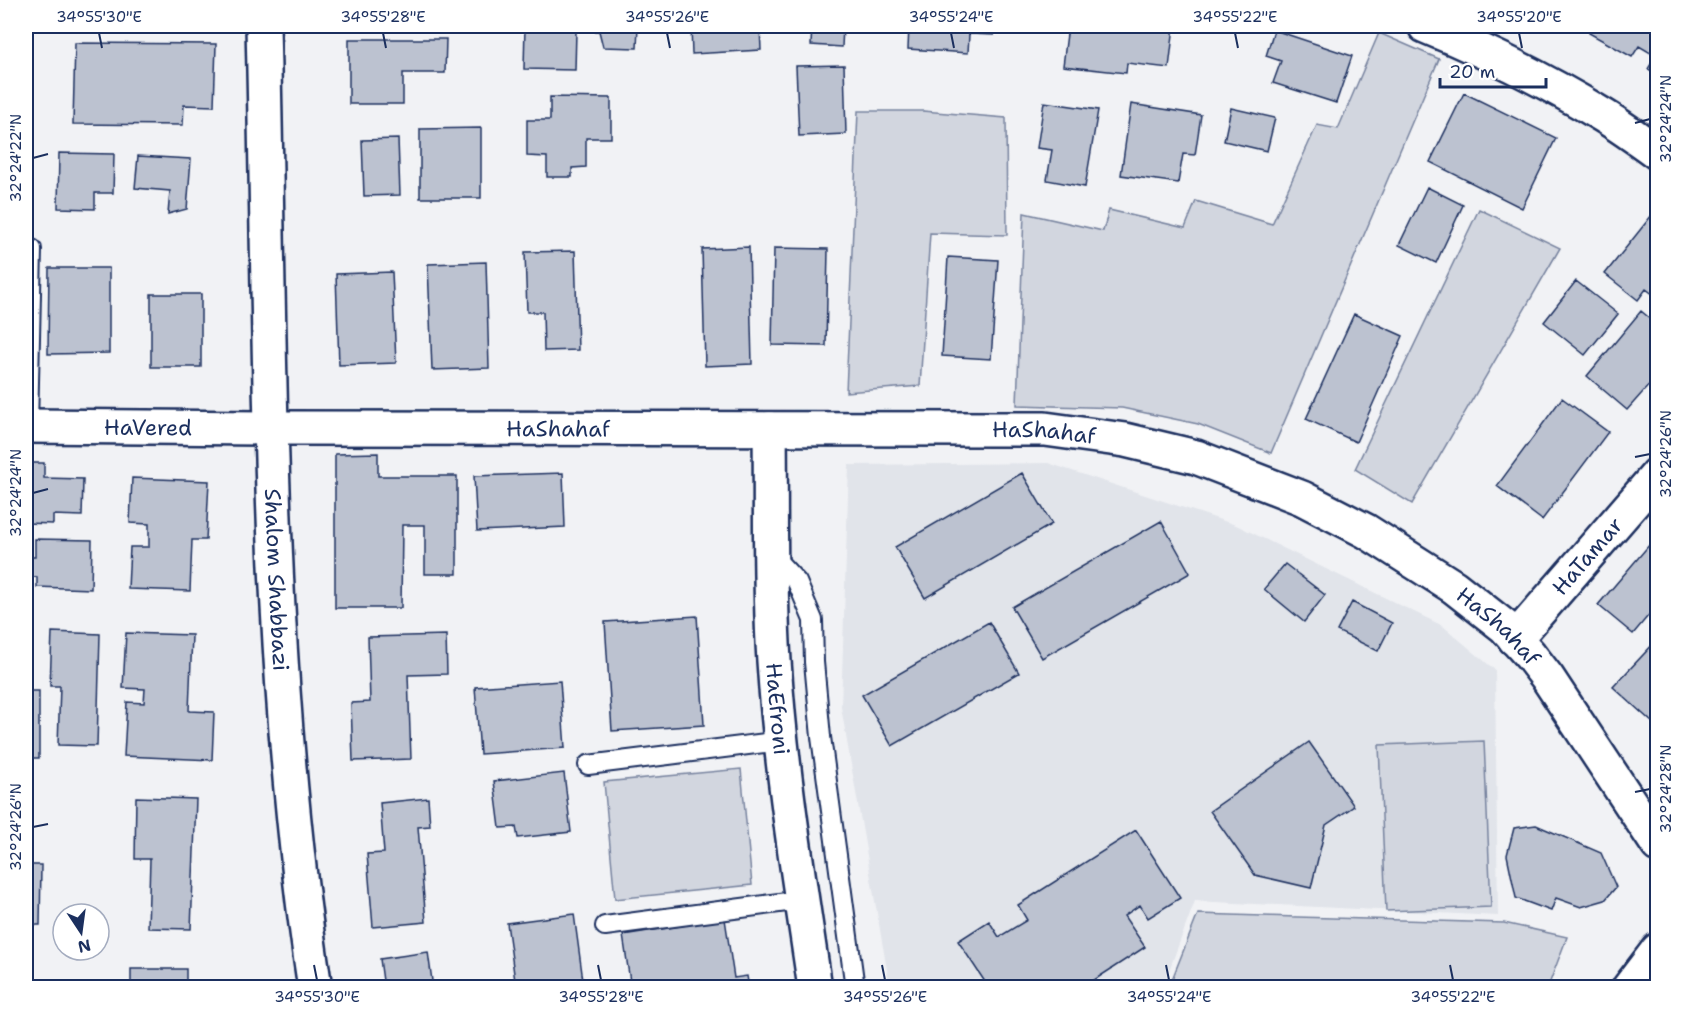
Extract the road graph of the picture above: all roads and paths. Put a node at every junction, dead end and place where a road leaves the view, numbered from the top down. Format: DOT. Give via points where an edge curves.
graph roads {
  1 [pos="262,26"];
  2 [pos="285,26"];
  3 [pos="1425,26"];
  4 [pos="1658,153"];
  5 [pos="267,170"];
  6 [pos="32,249"];
  7 [pos="27,426"];
  8 [pos="270,428"];
  9 [pos="770,429"];
  10 [pos="1658,474"];
  11 [pos="771,554"];
  12 [pos="1515,639"];
  13 [pos="780,741"];
  14 [pos="588,765"];
  15 [pos="1658,845"];
  16 [pos="802,900"];
  17 [pos="605,926"];
  18 [pos="1657,952"];
  19 [pos="315,987"];
  20 [pos="815,987"];
  21 [pos="855,987"];
  22 [pos="1629,987"];
  1 -- 5 [label="street, Shalom Shabbazi"];
  2 -- 5 [label="street, Shalom Shabbazi"];
  3 -- 4 [label="street" via="1531,75 1604,116"];
  5 -- 8 [label="street, Shalom Shabbazi"];
  6 -- 7 [label="lane"];
  7 -- 8 [label="street, HaVered"];
  8 -- 9 [label="street, HaShahaf"];
  8 -- 19 [label="street, Shalom Shabbazi" via="282,701"];
  9 -- 11 [label="street, HaEfroni"];
  9 -- 12 [label="street, HaShahaf" via="1045,429 1125,440 1196,457 1302,498 1366,531 1455,587"];
  10 -- 12 [label="street, HaTamar"];
  11 -- 13 [label="street, HaEfroni"];
  11 -- 21 [label="lane" via="797,582 813,620 823,747"];
  12 -- 15 [label="street, HaShahaf" via="1547,677"];
  13 -- 14 [label="lane"];
  13 -- 16 [label="street, HaEfroni"];
  16 -- 17 [label="lane"];
  16 -- 20 [label="street, HaEfroni"];
  18 -- 22 [label="street"];
}
